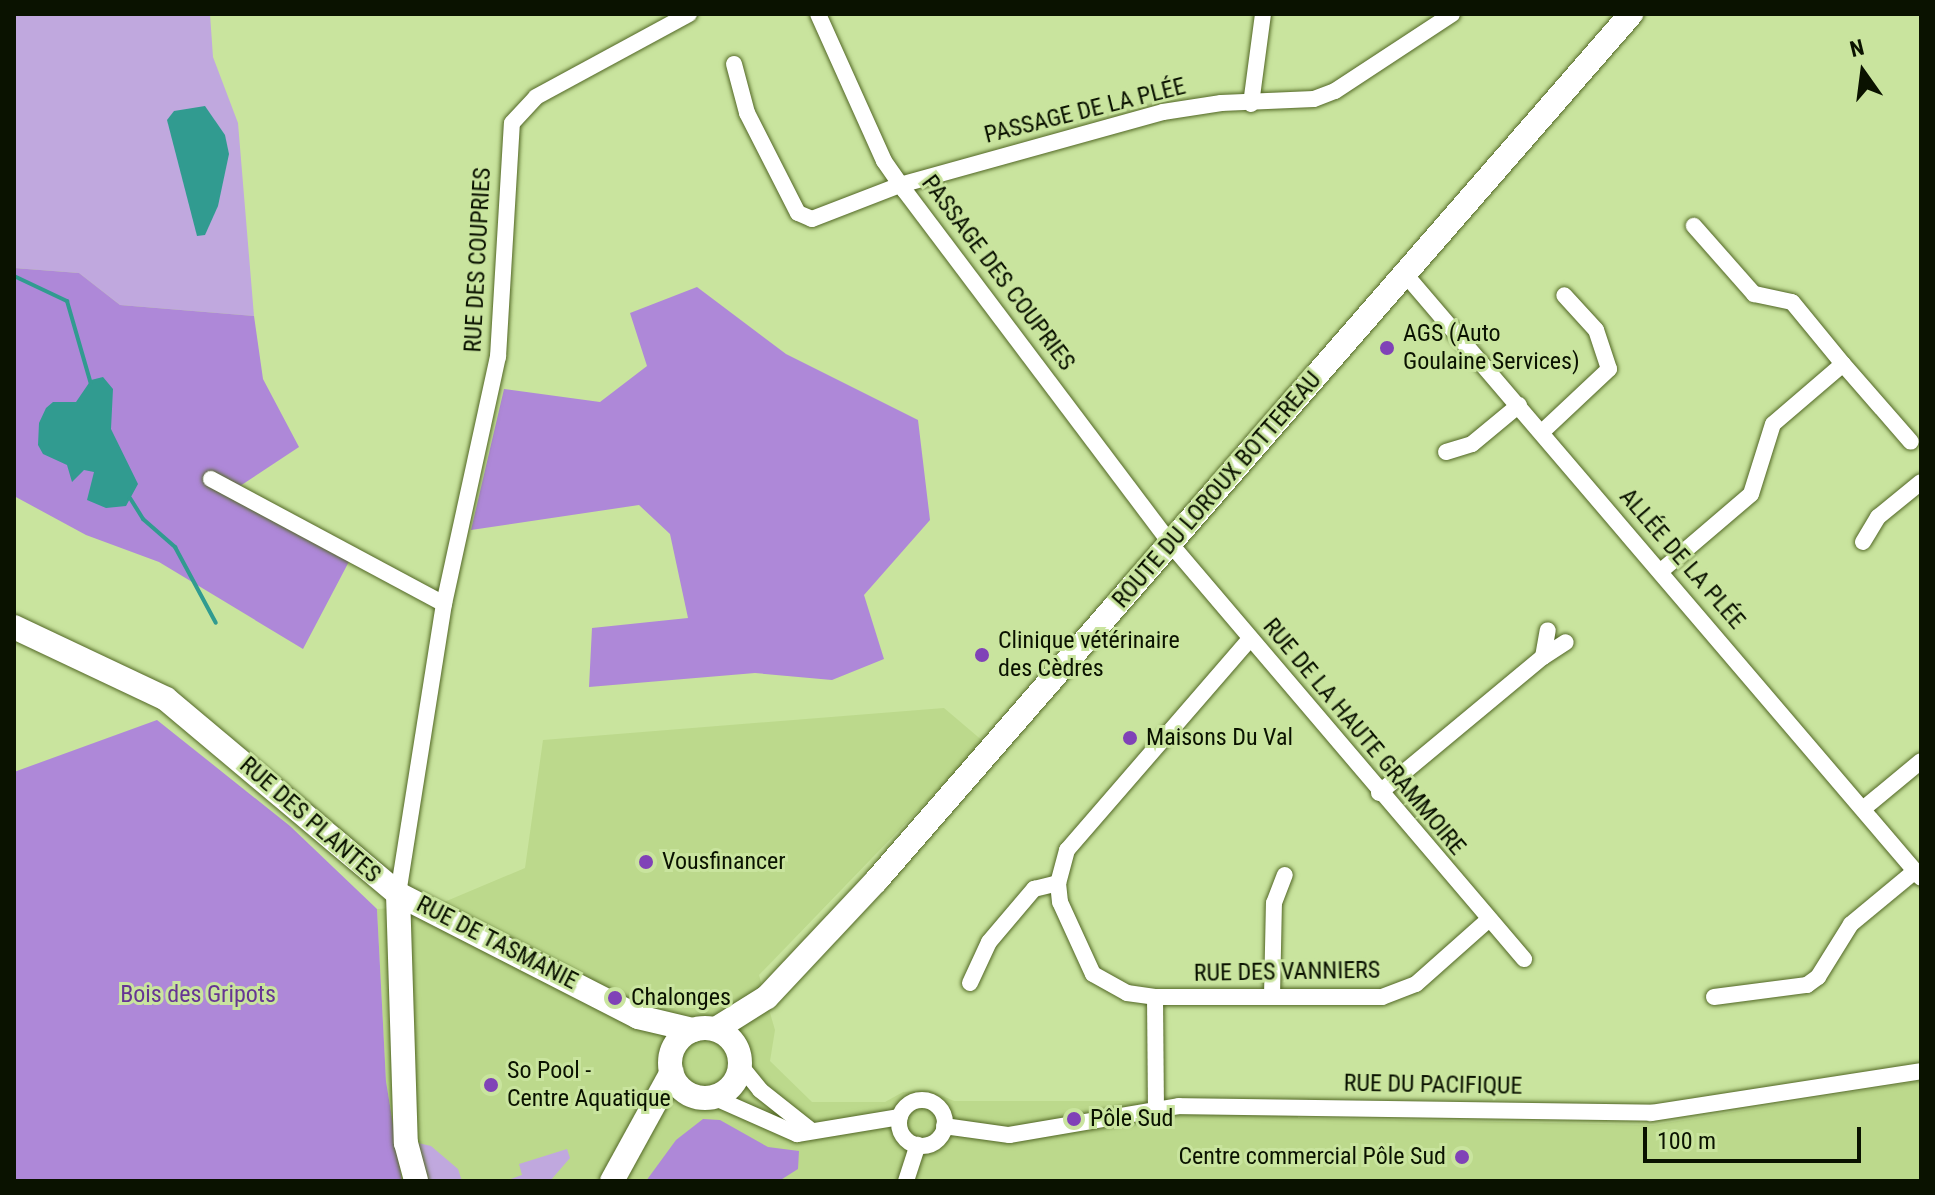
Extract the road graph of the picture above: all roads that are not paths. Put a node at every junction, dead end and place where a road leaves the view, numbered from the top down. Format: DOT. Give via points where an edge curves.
graph roads {
  1 [pos="689,14"];
  2 [pos="818,14"];
  3 [pos="1263,14"];
  4 [pos="1452,14"];
  5 [pos="1631,14"];
  6 [pos="734,64"];
  7 [pos="1251,104"];
  8 [pos="900,185"];
  9 [pos="1694,226"];
  10 [pos="1405,274"];
  11 [pos="1564,295"];
  12 [pos="1843,364"];
  13 [pos="1519,405"];
  14 [pos="1542,432"];
  15 [pos="1911,442"];
  16 [pos="1446,452"];
  17 [pos="211,479"];
  18 [pos="1921,482"];
  19 [pos="1863,542"];
  20 [pos="1170,543"];
  21 [pos="1661,571"];
  22 [pos="444,604"];
  23 [pos="14,627"];
  24 [pos="1548,630"];
  25 [pos="1249,640"];
  26 [pos="1566,642"];
  27 [pos="1543,657"];
  28 [pos="1921,761"];
  29 [pos="1379,793"];
  30 [pos="1863,809"];
  31 [pos="1918,874"];
  32 [pos="1285,875"];
  33 [pos="1058,883"];
  34 [pos="398,894"];
  35 [pos="1488,920"];
  36 [pos="1524,959"];
  37 [pos="970,983"];
  38 [pos="1272,996"];
  39 [pos="767,997"];
  40 [pos="1155,997"];
  41 [pos="1714,997"];
  42 [pos="638,1017"];
  43 [pos="704,1030"];
  44 [pos="740,1062"];
  45 [pos="671,1066"];
  46 [pos="1921,1071"];
  47 [pos="702,1096"];
  48 [pos="1156,1109"];
  49 [pos="900,1117"];
  50 [pos="944,1126"];
  51 [pos="812,1131"];
  52 [pos="918,1145"];
  53 [pos="629,1157"];
  54 [pos="416,1181"];
  55 [pos="612,1181"];
  56 [pos="906,1181"];
  1 -- 22 [label="street, RUE DES COUPRIES" via="536,97 512,123 498,357"];
  2 -- 8 [label="street, PASSAGE DES COUPRIES" via="884,161"];
  3 -- 7 [label="street"];
  4 -- 7 [label="street, PASSAGE DE LA PLÉE" via="1335,91 1297,103"];
  5 -- 10 [label="main road, ROUTE DU LOROUX BOTTEREAU"];
  6 -- 8 [label="street, PASSAGE DE LA PLÉE" via="747,113 798,213 812,219"];
  7 -- 8 [label="street, PASSAGE DE LA PLÉE" via="1163,112"];
  8 -- 20 [label="street, PASSAGE DES COUPRIES"];
  9 -- 12 [label="street" via="1754,294 1792,302"];
  10 -- 13 [label="street, ALLÉE DE LA PLÉE"];
  10 -- 20 [label="main road, ROUTE DU LOROUX BOTTEREAU"];
  11 -- 14 [label="street" via="1596,330 1609,369"];
  12 -- 15 [label="street"];
  12 -- 21 [label="street" via="1773,424 1751,494"];
  13 -- 14 [label="street, ALLÉE DE LA PLÉE"];
  13 -- 16 [label="street" via="1472,444"];
  14 -- 21 [label="street, ALLÉE DE LA PLÉE"];
  17 -- 22 [label="street"];
  18 -- 19 [label="street" via="1878,517"];
  20 -- 25 [label="street, RUE DE LA HAUTE GRAMMOIRE"];
  20 -- 39 [label="main road, ROUTE DU LOROUX BOTTEREAU" via="876,881"];
  21 -- 30 [label="street, ALLÉE DE LA PLÉE"];
  22 -- 34 [label="street, RUE DES COUPRIES"];
  23 -- 34 [label="main road, RUE DES PLANTES" via="166,699"];
  24 -- 27 [label="street"];
  25 -- 29 [label="street, RUE DE LA HAUTE GRAMMOIRE"];
  25 -- 33 [label="street" via="1067,850"];
  26 -- 27 [label="street"];
  27 -- 29 [label="street"];
  28 -- 30 [label="street"];
  29 -- 35 [label="street, RUE DE LA HAUTE GRAMMOIRE"];
  30 -- 31 [label="street, ALLÉE DE LA PLÉE"];
  31 -- 41 [label="street" via="1851,924 1823,970 1807,985"];
  32 -- 38 [label="street" via="1274,903"];
  33 -- 37 [label="street" via="1034,889 989,942"];
  33 -- 40 [label="street, RUE DES VANNIERS" via="1066,917 1093,974 1127,993"];
  34 -- 42 [label="main road, RUE DE TASMANIE"];
  34 -- 54 [label="main road, RUE DES PLANTES" via="406,1143"];
  35 -- 36 [label="street, RUE DE LA HAUTE GRAMMOIRE"];
  35 -- 38 [label="street, RUE DES VANNIERS" via="1404,991 1382,997"];
  38 -- 40 [label="street, RUE DES VANNIERS"];
  39 -- 43 [label="main road, ROUTE DU LOROUX BOTTEREAU"];
  39 -- 44 [label="main road, ROUTE DU LOROUX BOTTEREAU"];
  40 -- 48 [label="street"];
  42 -- 43 [label="main road, RUE DE TASMANIE"];
  42 -- 45 [label="main road, RUE DE TASMANIE"];
  43 -- 44 [label="main road" via="732,1040"];
  43 -- 45 [label="main road" via="678,1042"];
  44 -- 47 [label="main road" via="735,1082"];
  44 -- 51 [label="street" via="760,1090"];
  45 -- 47 [label="main road"];
  45 -- 53 [label="main road"];
  46 -- 48 [label="street, RUE DU PACIFIQUE" via="1651,1113"];
  47 -- 51 [label="street" via="785,1131"];
  47 -- 53 [label="main road"];
  48 -- 50 [label="street, RUE DU PACIFIQUE" via="1009,1135"];
  49 -- 50 [label="street" via="911,1103 927,1101 940,1109"];
  49 -- 51 [label="street"];
  49 -- 52 [label="street" via="903,1136"];
  50 -- 52 [label="street" via="935,1141"];
  52 -- 56 [label="street"];
  53 -- 55 [label="main road"];
}
